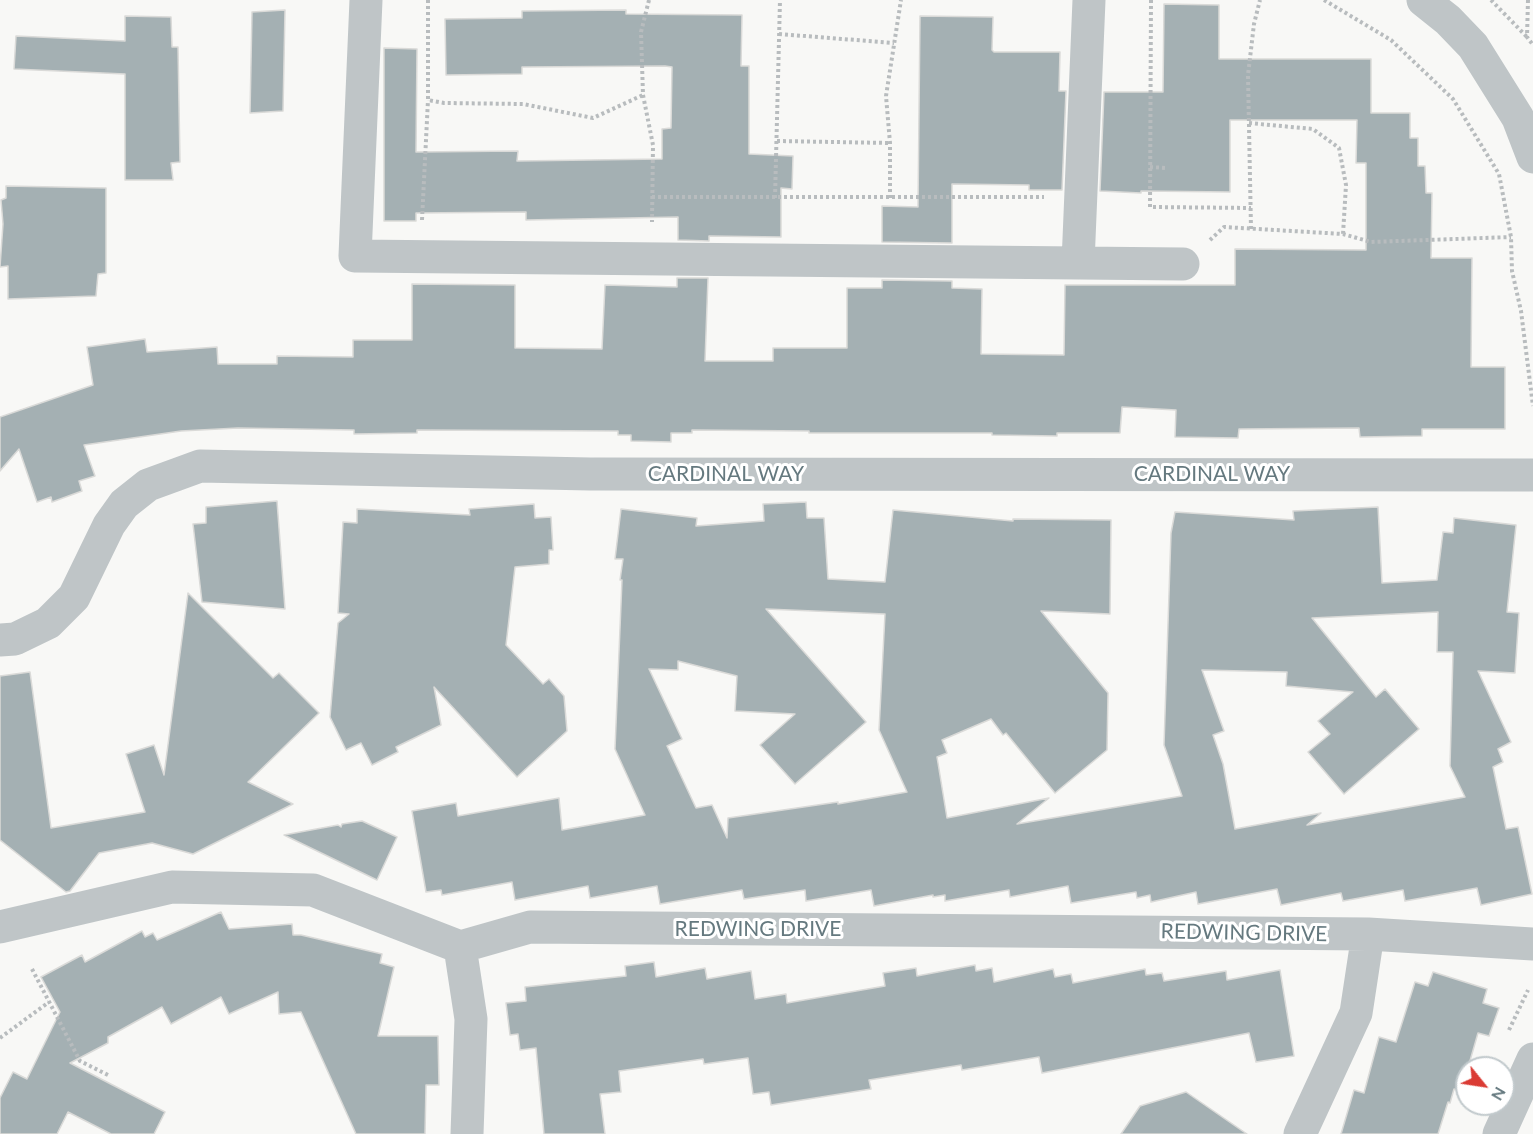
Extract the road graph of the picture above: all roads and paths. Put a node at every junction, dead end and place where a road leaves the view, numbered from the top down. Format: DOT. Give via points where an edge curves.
graph roads {
  1 [pos="366,0"];
  2 [pos="428,0"];
  3 [pos="650,0"];
  4 [pos="780,0"];
  5 [pos="900,0"];
  6 [pos="1089,0"];
  7 [pos="1151,0"];
  8 [pos="1260,0"];
  9 [pos="1324,0"];
  10 [pos="1423,0"];
  11 [pos="1491,0"];
  12 [pos="1528,0"];
  13 [pos="779,34"];
  14 [pos="1527,37"];
  15 [pos="894,43"];
  16 [pos="1533,45"];
  17 [pos="643,95"];
  18 [pos="428,100"];
  19 [pos="1249,123"];
  20 [pos="777,141"];
  21 [pos="890,143"];
  22 [pos="1533,157"];
  23 [pos="1149,167"];
  24 [pos="1167,168"];
  25 [pos="652,197"];
  26 [pos="1081,197"];
  27 [pos="775,198"];
  28 [pos="890,198"];
  29 [pos="1251,208"];
  30 [pos="422,228"];
  31 [pos="652,228"];
  32 [pos="1251,229"];
  33 [pos="1344,234"];
  34 [pos="1511,237"];
  35 [pos="1078,263"];
  36 [pos="1183,264"];
  37 [pos="1533,406"];
  38 [pos="1533,475"];
  39 [pos="0,640"];
  40 [pos="0,927"];
  41 [pos="1368,934"];
  42 [pos="1533,944"];
  43 [pos="460,947"];
  44 [pos="32,969"];
  45 [pos="49,1002"];
  46 [pos="0,1038"];
  47 [pos="1533,1059"];
  48 [pos="108,1075"];
  49 [pos="467,1134"];
  50 [pos="1300,1134"];
  51 [pos="1499,1134"];
  1 -- 35 [label="street" via="355,256"];
  2 -- 18 [label="path"];
  3 -- 17 [label="path" via="641,32"];
  4 -- 13 [label="path"];
  5 -- 15 [label="path"];
  6 -- 26 [label="street"];
  7 -- 23 [label="path"];
  8 -- 19 [label="path" via="1248,75"];
  9 -- 34 [label="path" via="1391,40 1453,99 1499,174"];
  10 -- 22 [label="street" via="1473,46 1518,118"];
  11 -- 14 [label="path"];
  12 -- 14 [label="path"];
  13 -- 15 [label="path"];
  13 -- 20 [label="path"];
  14 -- 16 [label="path"];
  15 -- 21 [label="path" via="886,96"];
  17 -- 18 [label="path" via="594,118 524,104"];
  17 -- 25 [label="path" via="653,145"];
  18 -- 30 [label="path"];
  19 -- 29 [label="path"];
  19 -- 33 [label="path" via="1313,129 1339,148 1346,185"];
  20 -- 21 [label="path"];
  20 -- 27 [label="path"];
  21 -- 28 [label="path"];
  23 -- 24 [label="path"];
  23 -- 29 [label="path" via="1150,207"];
  25 -- 27 [label="path"];
  25 -- 31 [label="path"];
  26 -- 28 [label="path"];
  26 -- 35 [label="street"];
  27 -- 28 [label="path"];
  29 -- 32 [label="path"];
  32 -- 33 [label="path"];
  32 -- 36 [label="path" via="1224,227"];
  33 -- 34 [label="path" via="1371,242"];
  34 -- 37 [label="path" via="1512,271"];
  35 -- 36 [label="street"];
  38 -- 39 [label="street, CARDINAL WAY" via="590,474 200,466 148,485 124,504 109,525 74,597 48,623 15,639"];
  40 -- 43 [label="street" via="172,886 313,890"];
  41 -- 42 [label="street, REDWING DRIVE"];
  41 -- 43 [label="street, REDWING DRIVE" via="530,927"];
  41 -- 50 [label="street" via="1356,1013"];
  43 -- 49 [label="street" via="471,1019"];
  44 -- 45 [label="path"];
  45 -- 46 [label="path"];
  45 -- 48 [label="path" via="80,1062"];
  47 -- 51 [label="street"];
}
